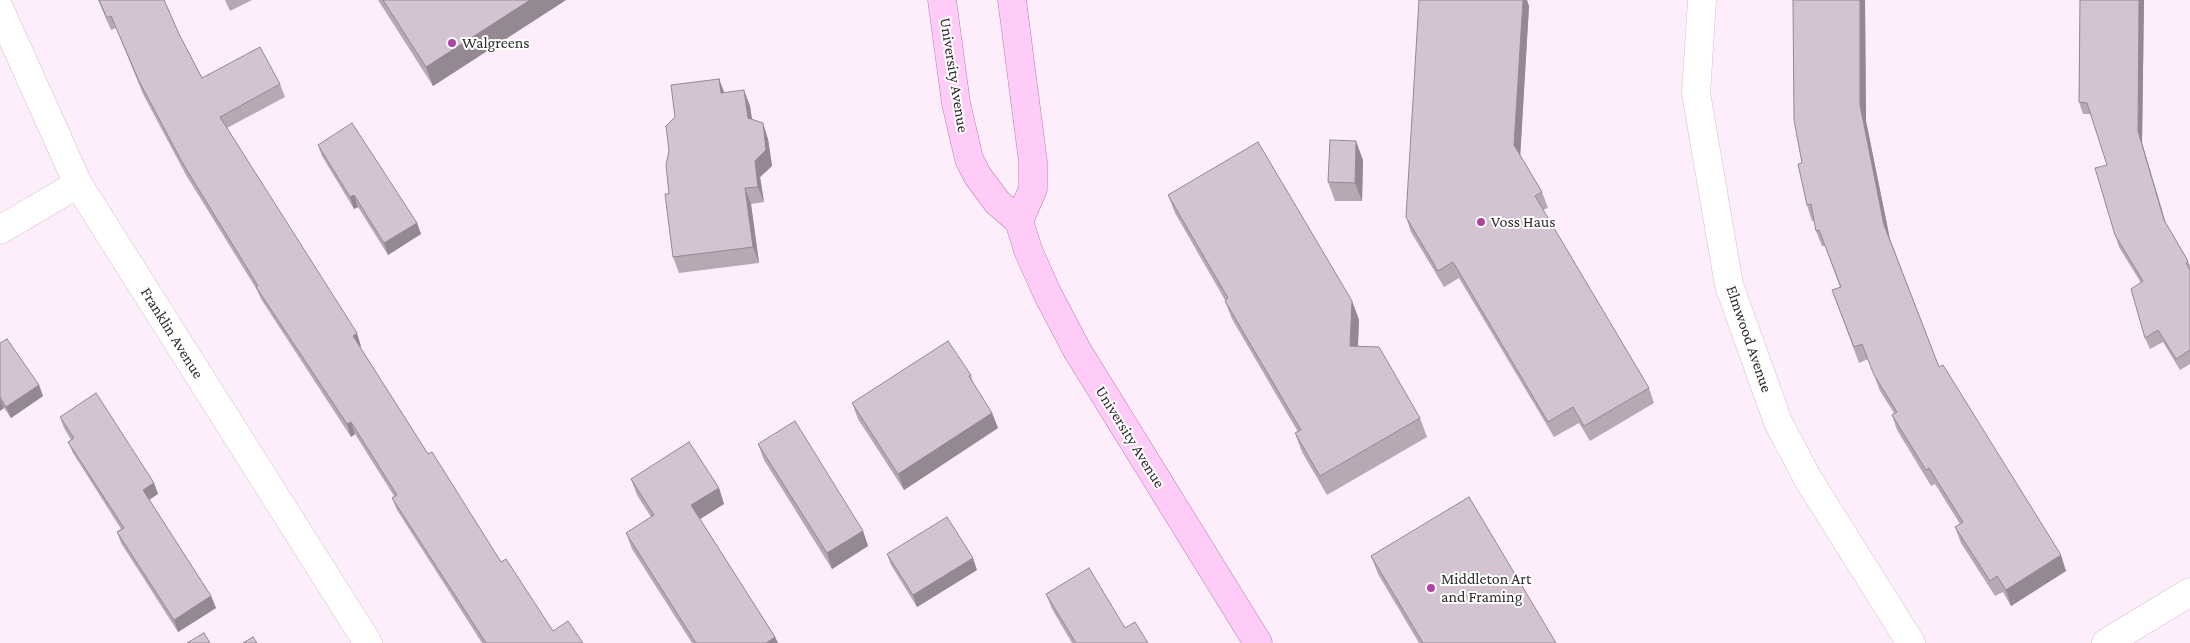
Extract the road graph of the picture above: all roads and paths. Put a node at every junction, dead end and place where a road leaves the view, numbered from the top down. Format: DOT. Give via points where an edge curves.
graph roads {
  1 [pos="942,0"];
  2 [pos="1012,0"];
  3 [pos="1702,0"];
  4 [pos="0,10"];
  5 [pos="78,184"];
  6 [pos="1019,221"];
  7 [pos="0,230"];
  8 [pos="2190,592"];
  9 [pos="368,643"];
  10 [pos="1258,643"];
  11 [pos="1911,643"];
  12 [pos="2106,643"];
  1 -- 6 [label="main road, University Avenue" via="954,91 969,159 985,188"];
  2 -- 6 [label="main road" via="1034,162 1033,189"];
  3 -- 11 [label="street, Elmwood Avenue" via="1696,93 1729,286 1786,438 1808,479"];
  4 -- 5 [label="street, Franklin Avenue"];
  5 -- 7 [label="street"];
  5 -- 9 [label="street, Franklin Avenue"];
  6 -- 10 [label="main road, University Avenue" via="1047,293 1077,350"];
  8 -- 12 [label="street"];
}
